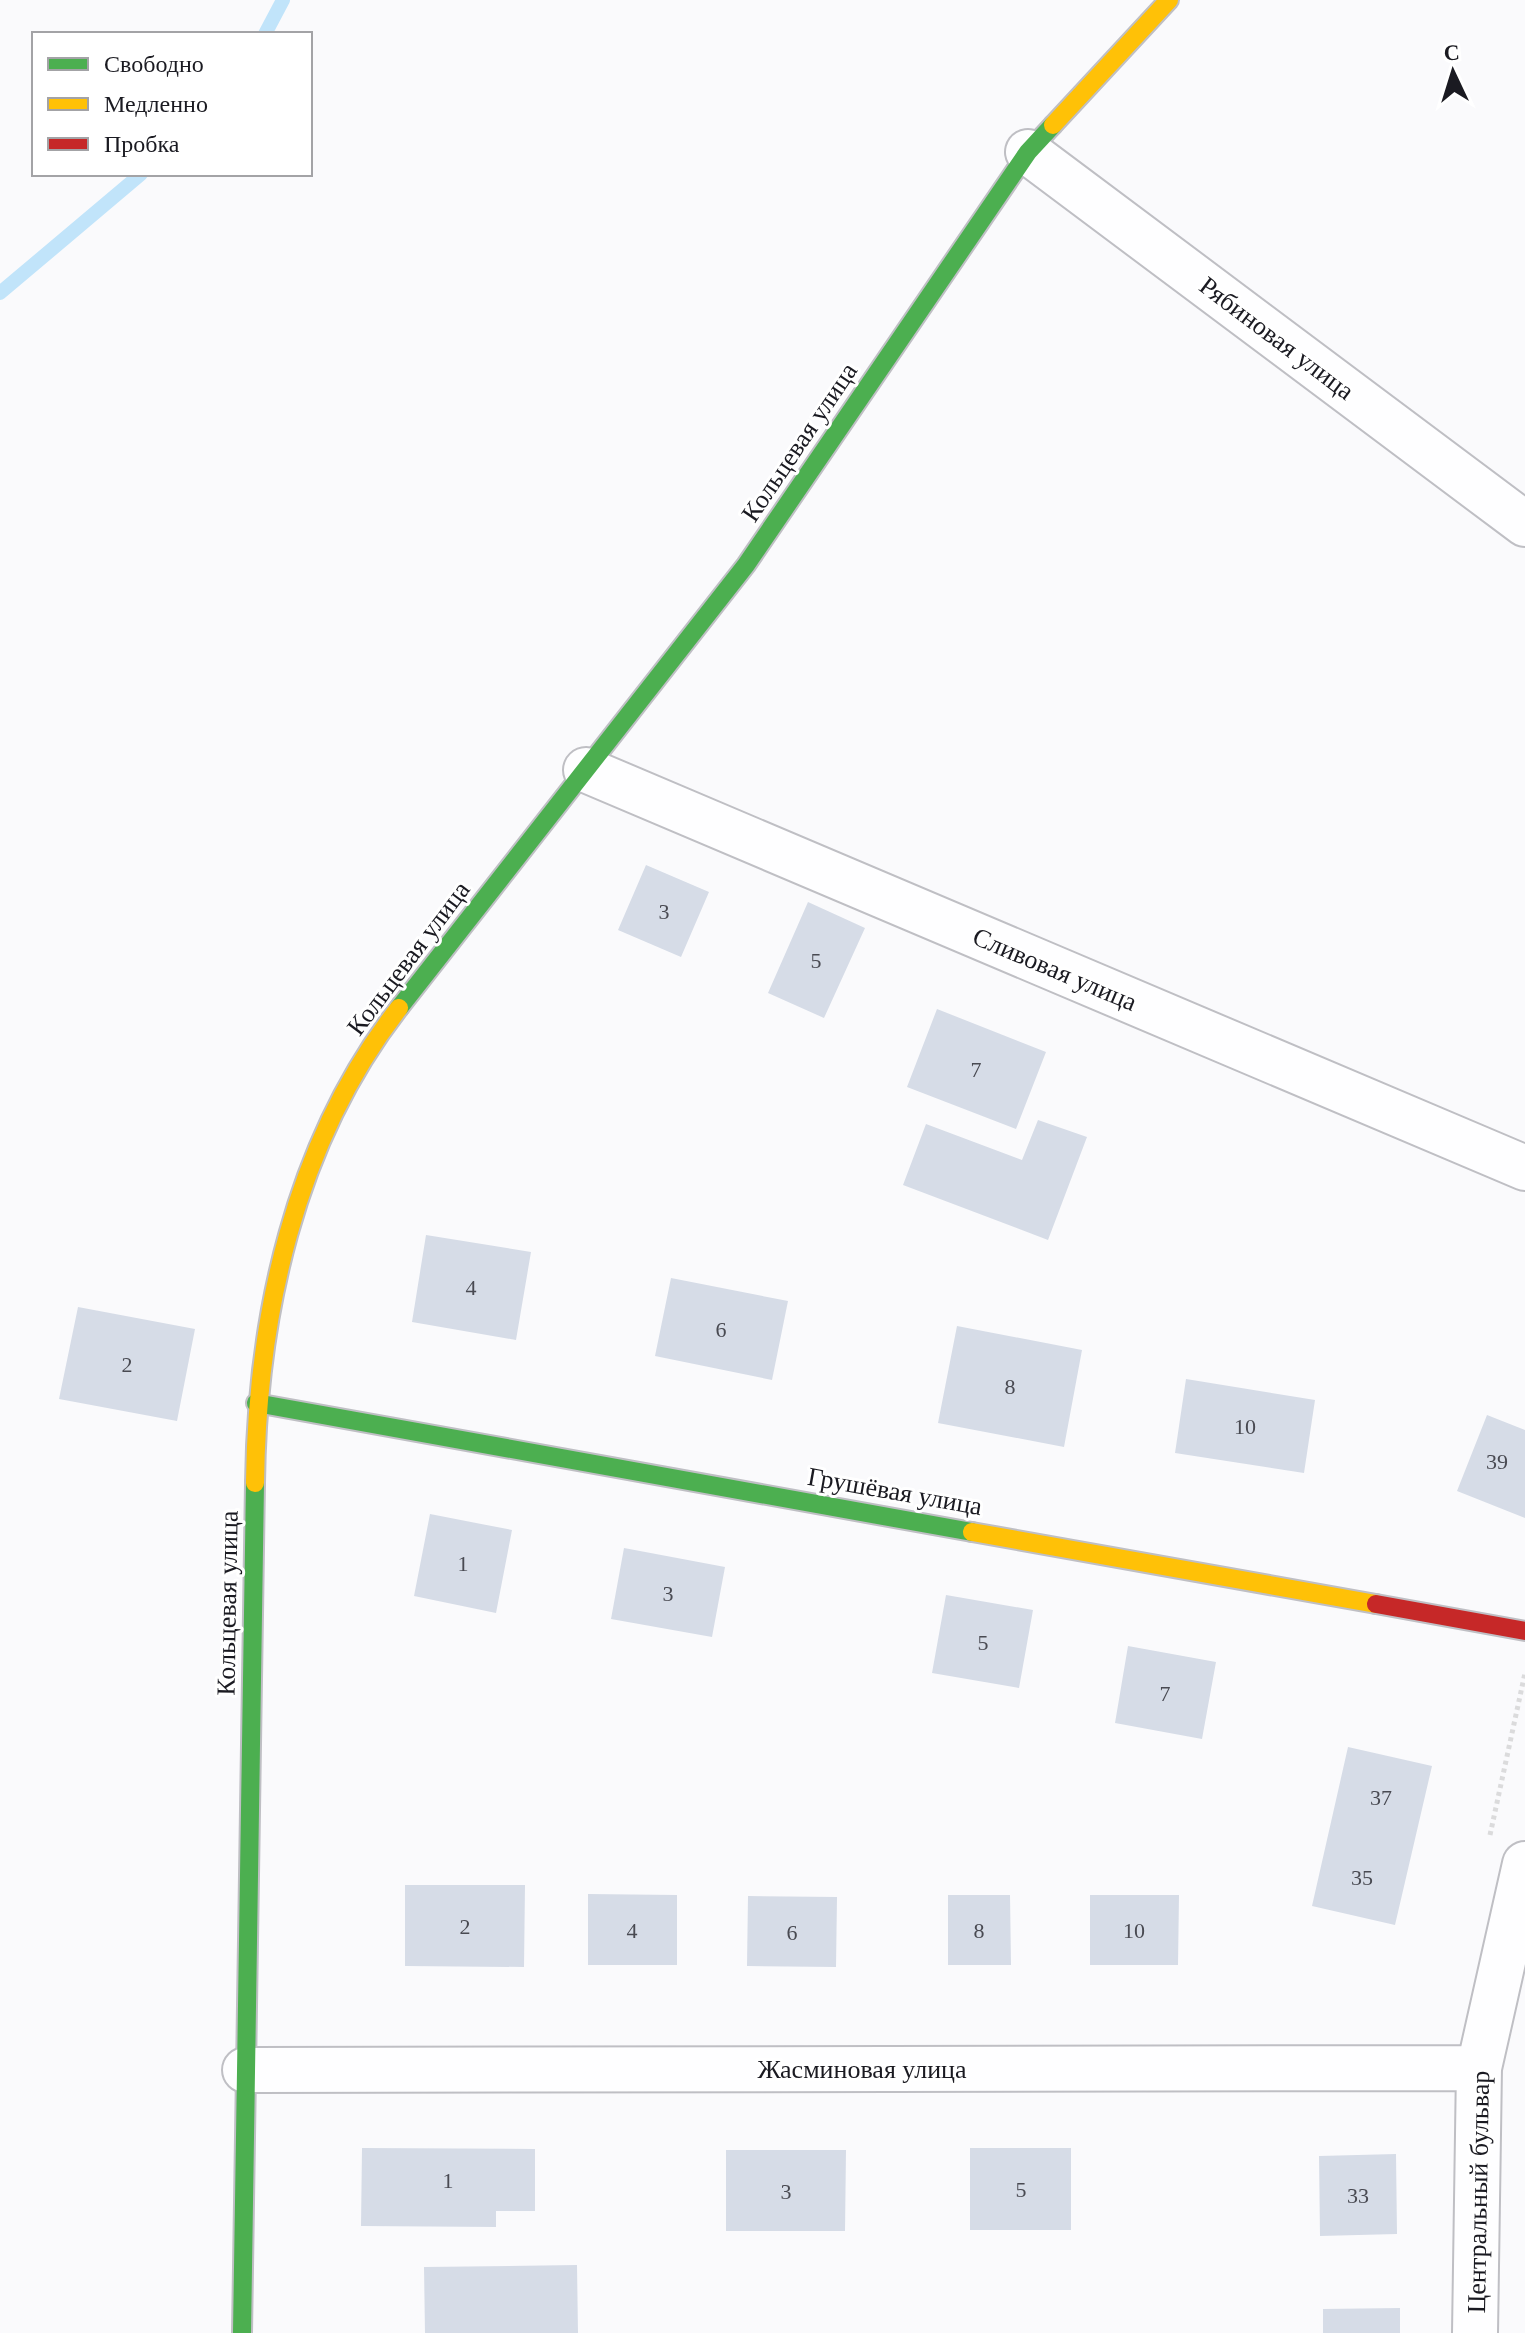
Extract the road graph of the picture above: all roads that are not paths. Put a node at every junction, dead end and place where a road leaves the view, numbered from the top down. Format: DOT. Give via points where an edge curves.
graph roads {
  1 [pos="1169,0"];
  2 [pos="1028,152"];
  3 [pos="1525,524"];
  4 [pos="586,770"];
  5 [pos="1525,1168"];
  6 [pos="256,1403"];
  7 [pos="1525,1631"];
  8 [pos="1525,1864"];
  9 [pos="1479,2068"];
  10 [pos="245,2070"];
  11 [pos="242,2333"];
  12 [pos="1475,2333"];
  1 -- 2 [label="street, Кольцевая улица"];
  2 -- 3 [label="street, Рябиновая улица"];
  2 -- 4 [label="street, Кольцевая улица" via="746,565"];
  4 -- 5 [label="street, Сливовая улица"];
  4 -- 6 [label="street, Кольцевая улица" via="380,1033 331,1121 296,1207 271,1298"];
  6 -- 7 [label="street, Грушёвая улица"];
  6 -- 10 [label="street, Кольцевая улица"];
  8 -- 9 [label="street, Центральный бульвар"];
  9 -- 10 [label="street, Жасминовая улица"];
  9 -- 12 [label="street, Центральный бульвар"];
  10 -- 11 [label="street, Кольцевая улица"];
}
